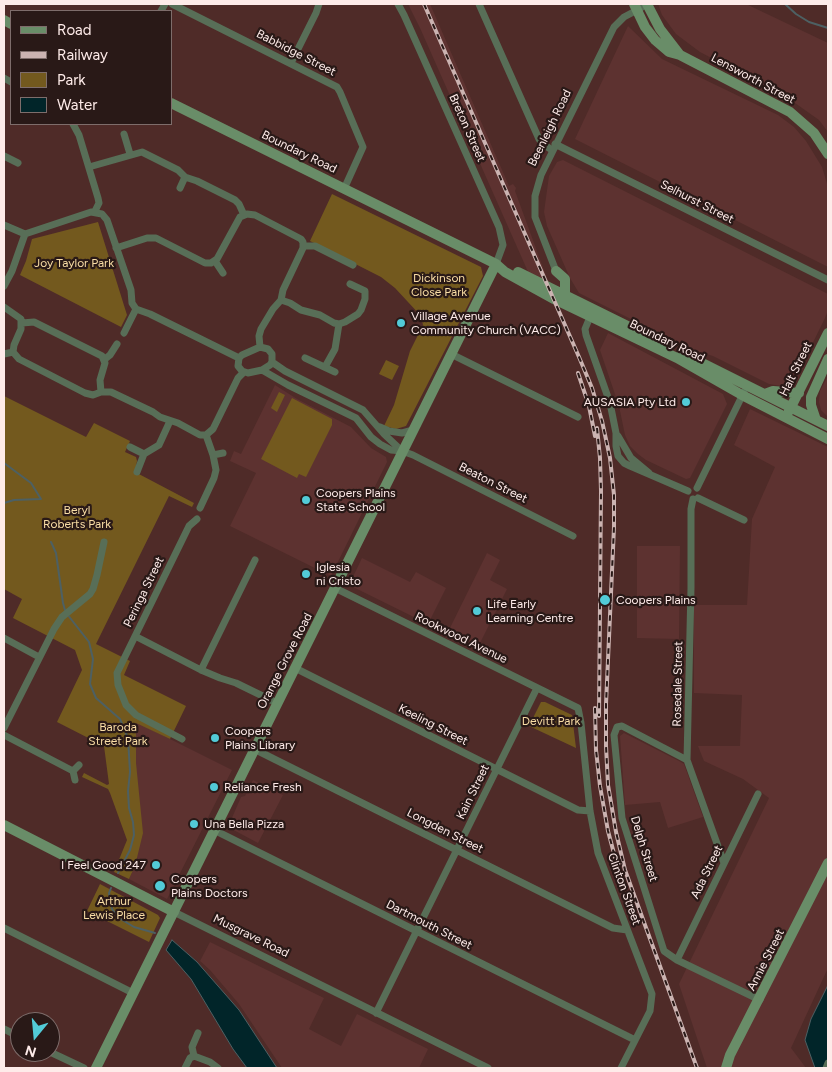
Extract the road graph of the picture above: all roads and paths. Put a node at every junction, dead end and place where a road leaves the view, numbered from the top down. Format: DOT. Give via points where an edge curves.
graph roads {
  1 [pos="172,4"];
  2 [pos="319,4"];
  3 [pos="398,4"];
  4 [pos="479,4"];
  5 [pos="647,5"];
  6 [pos="636,7"];
  7 [pos="680,56"];
  8 [pos="291,63"];
  9 [pos="172,103"];
  10 [pos="74,125"];
  11 [pos="124,134"];
  12 [pos="554,147"];
  13 [pos="130,154"];
  14 [pos="828,154"];
  15 [pos="4,156"];
  16 [pos="18,163"];
  17 [pos="89,167"];
  18 [pos="185,177"];
  19 [pos="180,188"];
  20 [pos="344,189"];
  21 [pos="95,211"];
  22 [pos="244,215"];
  23 [pos="4,224"];
  24 [pos="24,234"];
  25 [pos="304,246"];
  26 [pos="116,248"];
  27 [pos="215,261"];
  28 [pos="496,264"];
  29 [pos="354,265"];
  30 [pos="556,271"];
  31 [pos="223,273"];
  32 [pos="828,280"];
  33 [pos="350,284"];
  34 [pos="4,286"];
  35 [pos="565,295"];
  36 [pos="281,300"];
  37 [pos="4,307"];
  38 [pos="136,309"];
  39 [pos="590,317"];
  40 [pos="22,323"];
  41 [pos="339,324"];
  42 [pos="124,333"];
  43 [pos="828,333"];
  44 [pos="117,344"];
  45 [pos="260,347"];
  46 [pos="13,352"];
  47 [pos="4,354"];
  48 [pos="451,354"];
  49 [pos="239,358"];
  50 [pos="305,358"];
  51 [pos="105,359"];
  52 [pos="828,360"];
  53 [pos="272,362"];
  54 [pos="325,367"];
  55 [pos="262,370"];
  56 [pos="244,372"];
  57 [pos="335,372"];
  58 [pos="818,380"];
  59 [pos="745,390"];
  60 [pos="101,392"];
  61 [pos="799,393"];
  62 [pos="765,394"];
  63 [pos="794,408"];
  64 [pos="578,417"];
  65 [pos="789,418"];
  66 [pos="816,420"];
  67 [pos="170,421"];
  68 [pos="828,426"];
  69 [pos="379,427"];
  70 [pos="413,430"];
  71 [pos="206,436"];
  72 [pos="828,439"];
  73 [pos="130,447"];
  74 [pos="402,451"];
  75 [pos="223,453"];
  76 [pos="144,454"];
  77 [pos="213,455"];
  78 [pos="137,472"];
  79 [pos="697,488"];
  80 [pos="688,491"];
  81 [pos="695,498"];
  82 [pos="200,508"];
  83 [pos="197,519"];
  84 [pos="744,520"];
  85 [pos="573,536"];
  86 [pos="104,542"];
  87 [pos="255,560"];
  88 [pos="335,588"];
  89 [pos="135,636"];
  90 [pos="4,638"];
  91 [pos="39,656"];
  92 [pos="295,668"];
  93 [pos="201,670"];
  94 [pos="537,688"];
  95 [pos="277,703"];
  96 [pos="578,708"];
  97 [pos="4,728"];
  98 [pos="4,735"];
  99 [pos="182,739"];
  100 [pos="254,749"];
  101 [pos="687,760"];
  102 [pos="497,770"];
  103 [pos="75,780"];
  104 [pos="758,794"];
  105 [pos="590,811"];
  106 [pos="4,825"];
  107 [pos="214,830"];
  108 [pos="457,850"];
  109 [pos="724,863"];
  110 [pos="828,863"];
  111 [pos="174,912"];
  112 [pos="4,928"];
  113 [pos="627,930"];
  114 [pos="416,931"];
  115 [pos="677,960"];
  116 [pos="133,993"];
  117 [pos="760,1000"];
  118 [pos="376,1012"];
  119 [pos="198,1033"];
  120 [pos="635,1040"];
  121 [pos="194,1056"];
  122 [pos="60,1057"];
  123 [pos="828,1063"];
  124 [pos="84,1068"];
  125 [pos="96,1068"];
  126 [pos="185,1068"];
  127 [pos="218,1068"];
  128 [pos="488,1068"];
  129 [pos="621,1068"];
  130 [pos="726,1068"];
  131 [pos="826,1068"];
  1 -- 8 [label="street, Babbidge Street"];
  2 -- 8 [label="street"];
  3 -- 28 [label="street, Breton Street" via="499,227 503,246"];
  4 -- 12 [label="street" via="539,138 543,144"];
  5 -- 6 [label="street, Beenleigh Road"];
  5 -- 7 [label="main road, Lensworth Street"];
  6 -- 7 [label="main road, Lensworth Street" via="655,40 669,52"];
  6 -- 12 [label="street, Beenleigh Road" via="614,26"];
  7 -- 14 [label="main road, Lensworth Street" via="790,112 814,133"];
  8 -- 20 [label="street, Babbidge Street" via="337,87 362,142 361,152"];
  9 -- 20 [label="main road, Boundary Road"];
  10 -- 17 [label="street"];
  11 -- 13 [label="street"];
  12 -- 30 [label="street, Beenleigh Road" via="539,182 534,210"];
  12 -- 32 [label="street, Selhurst Street"];
  13 -- 17 [label="street"];
  13 -- 18 [label="street" via="146,154"];
  15 -- 16 [label="street"];
  17 -- 21 [label="street" via="98,201"];
  18 -- 19 [label="street"];
  18 -- 22 [label="street" via="235,200"];
  20 -- 28 [label="main road, Boundary Road"];
  21 -- 24 [label="street"];
  21 -- 26 [label="street" via="107,220"];
  22 -- 25 [label="street" via="255,215 301,239"];
  22 -- 27 [label="street"];
  23 -- 24 [label="street"];
  24 -- 34 [label="street"];
  25 -- 29 [label="street" via="315,246"];
  25 -- 36 [label="street"];
  26 -- 27 [label="street" via="156,238 205,263"];
  26 -- 38 [label="street"];
  27 -- 31 [label="street"];
  28 -- 35 [label="main road, Boundary Road"];
  28 -- 39 [label="main road, Boundary Road" via="507,274"];
  28 -- 48 [label="main road, Orange Grove Road"];
  30 -- 35 [label="main road" via="565,279"];
  33 -- 41 [label="street" via="364,291 366,299 358,314"];
  35 -- 59 [label="main road, Boundary Road"];
  36 -- 41 [label="street"];
  36 -- 45 [label="street" via="261,329"];
  37 -- 40 [label="street"];
  38 -- 42 [label="street"];
  38 -- 49 [label="street"];
  39 -- 59 [label="main road, Boundary Road"];
  39 -- 80 [label="street" via="586,335 610,404 617,453 622,461"];
  40 -- 46 [label="street"];
  40 -- 51 [label="street" via="34,322"];
  41 -- 54 [label="street" via="335,349"];
  43 -- 61 [label="main road, Halt Street"];
  44 -- 51 [label="street"];
  45 -- 49 [label="street"];
  45 -- 53 [label="street" via="271,352"];
  46 -- 47 [label="street"];
  46 -- 60 [label="street" via="19,359 85,393"];
  48 -- 64 [label="street"];
  48 -- 70 [label="main road, Orange Grove Road"];
  49 -- 56 [label="street" via="238,366"];
  50 -- 54 [label="street"];
  51 -- 60 [label="street"];
  52 -- 58 [label="main road, Halt Street"];
  53 -- 55 [label="street"];
  53 -- 69 [label="street" via="362,410"];
  54 -- 57 [label="street"];
  55 -- 56 [label="street"];
  55 -- 74 [label="street" via="356,418 380,444"];
  56 -- 71 [label="street"];
  58 -- 63 [label="main road, Halt Street"];
  58 -- 66 [label="main road" via="811,399"];
  59 -- 62 [label="main road, Boundary Road"];
  59 -- 65 [label="main road, Boundary Road"];
  59 -- 79 [label="street"];
  60 -- 67 [label="street" via="111,392"];
  61 -- 62 [label="main road" via="773,391"];
  61 -- 63 [label="main road, Halt Street"];
  62 -- 63 [label="main road, Boundary Road"];
  63 -- 65 [label="main road, Halt Street"];
  63 -- 66 [label="main road, Boundary Road"];
  65 -- 72 [label="main road, Boundary Road"];
  66 -- 68 [label="main road, Boundary Road"];
  67 -- 71 [label="street"];
  67 -- 76 [label="street" via="159,445"];
  69 -- 70 [label="street" via="402,433"];
  69 -- 74 [label="street"];
  70 -- 74 [label="main road, Orange Grove Road"];
  71 -- 77 [label="street"];
  73 -- 76 [label="street"];
  74 -- 85 [label="street, Beaton Street"];
  74 -- 88 [label="main road, Orange Grove Road"];
  75 -- 77 [label="street"];
  76 -- 78 [label="street"];
  77 -- 82 [label="street" via="216,470"];
  79 -- 80 [label="street"];
  79 -- 81 [label="street" via="700,493"];
  80 -- 81 [label="street" via="688,495"];
  81 -- 84 [label="street"];
  81 -- 101 [label="street, Rosedale Street" via="691,509"];
  83 -- 89 [label="street, Peringa Street" via="190,526"];
  86 -- 91 [label="street" via="93,589 62,617"];
  87 -- 93 [label="street"];
  88 -- 92 [label="main road, Orange Grove Road"];
  88 -- 94 [label="street, Rookwood Avenue"];
  89 -- 93 [label="street"];
  89 -- 99 [label="street, Peringa Street" via="117,673 126,705 136,715"];
  90 -- 91 [label="street"];
  91 -- 97 [label="street"];
  92 -- 95 [label="main road, Orange Grove Road"];
  92 -- 102 [label="street, Keeling Street"];
  93 -- 95 [label="street"];
  94 -- 96 [label="street, Rookwood Avenue"];
  94 -- 102 [label="street, Kain Street"];
  95 -- 100 [label="main road, Orange Grove Road"];
  96 -- 105 [label="street, Clinton Street"];
  98 -- 103 [label="street" via="76,768"];
  100 -- 107 [label="main road, Orange Grove Road"];
  100 -- 108 [label="street, Longden Street"];
  101 -- 109 [label="street, Rosedale Street"];
  101 -- 115 [label="street, Delph Street" via="622,726 617,727 614,735 622,818 664,952"];
  102 -- 105 [label="street, Keeling Street" via="578,810"];
  102 -- 108 [label="street, Kain Street"];
  104 -- 109 [label="street, Ada Street"];
  105 -- 113 [label="street, Clinton Street" via="598,853"];
  106 -- 111 [label="main road, Musgrave Road"];
  107 -- 111 [label="main road, Orange Grove Road"];
  107 -- 114 [label="street, Dartmouth Street"];
  108 -- 113 [label="street, Longden Street" via="613,928"];
  108 -- 114 [label="street, Kain Street"];
  109 -- 115 [label="street, Ada Street"];
  110 -- 117 [label="main road, Annie Street"];
  111 -- 116 [label="main road, Orange Grove Road"];
  111 -- 118 [label="street, Musgrave Road"];
  112 -- 116 [label="street"];
  113 -- 120 [label="street, Clinton Street" via="652,994 650,1011"];
  114 -- 118 [label="street, Kain Street"];
  114 -- 120 [label="street, Dartmouth Street"];
  115 -- 117 [label="street"];
  116 -- 125 [label="main road, Orange Grove Road"];
  117 -- 130 [label="main road, Annie Street"];
  118 -- 128 [label="street, Musgrave Road"];
  119 -- 121 [label="street" via="192,1047"];
  120 -- 129 [label="street, Clinton Street"];
  121 -- 126 [label="street"];
  121 -- 127 [label="street"];
  122 -- 124 [label="street"];
  123 -- 131 [label="street"];
}
